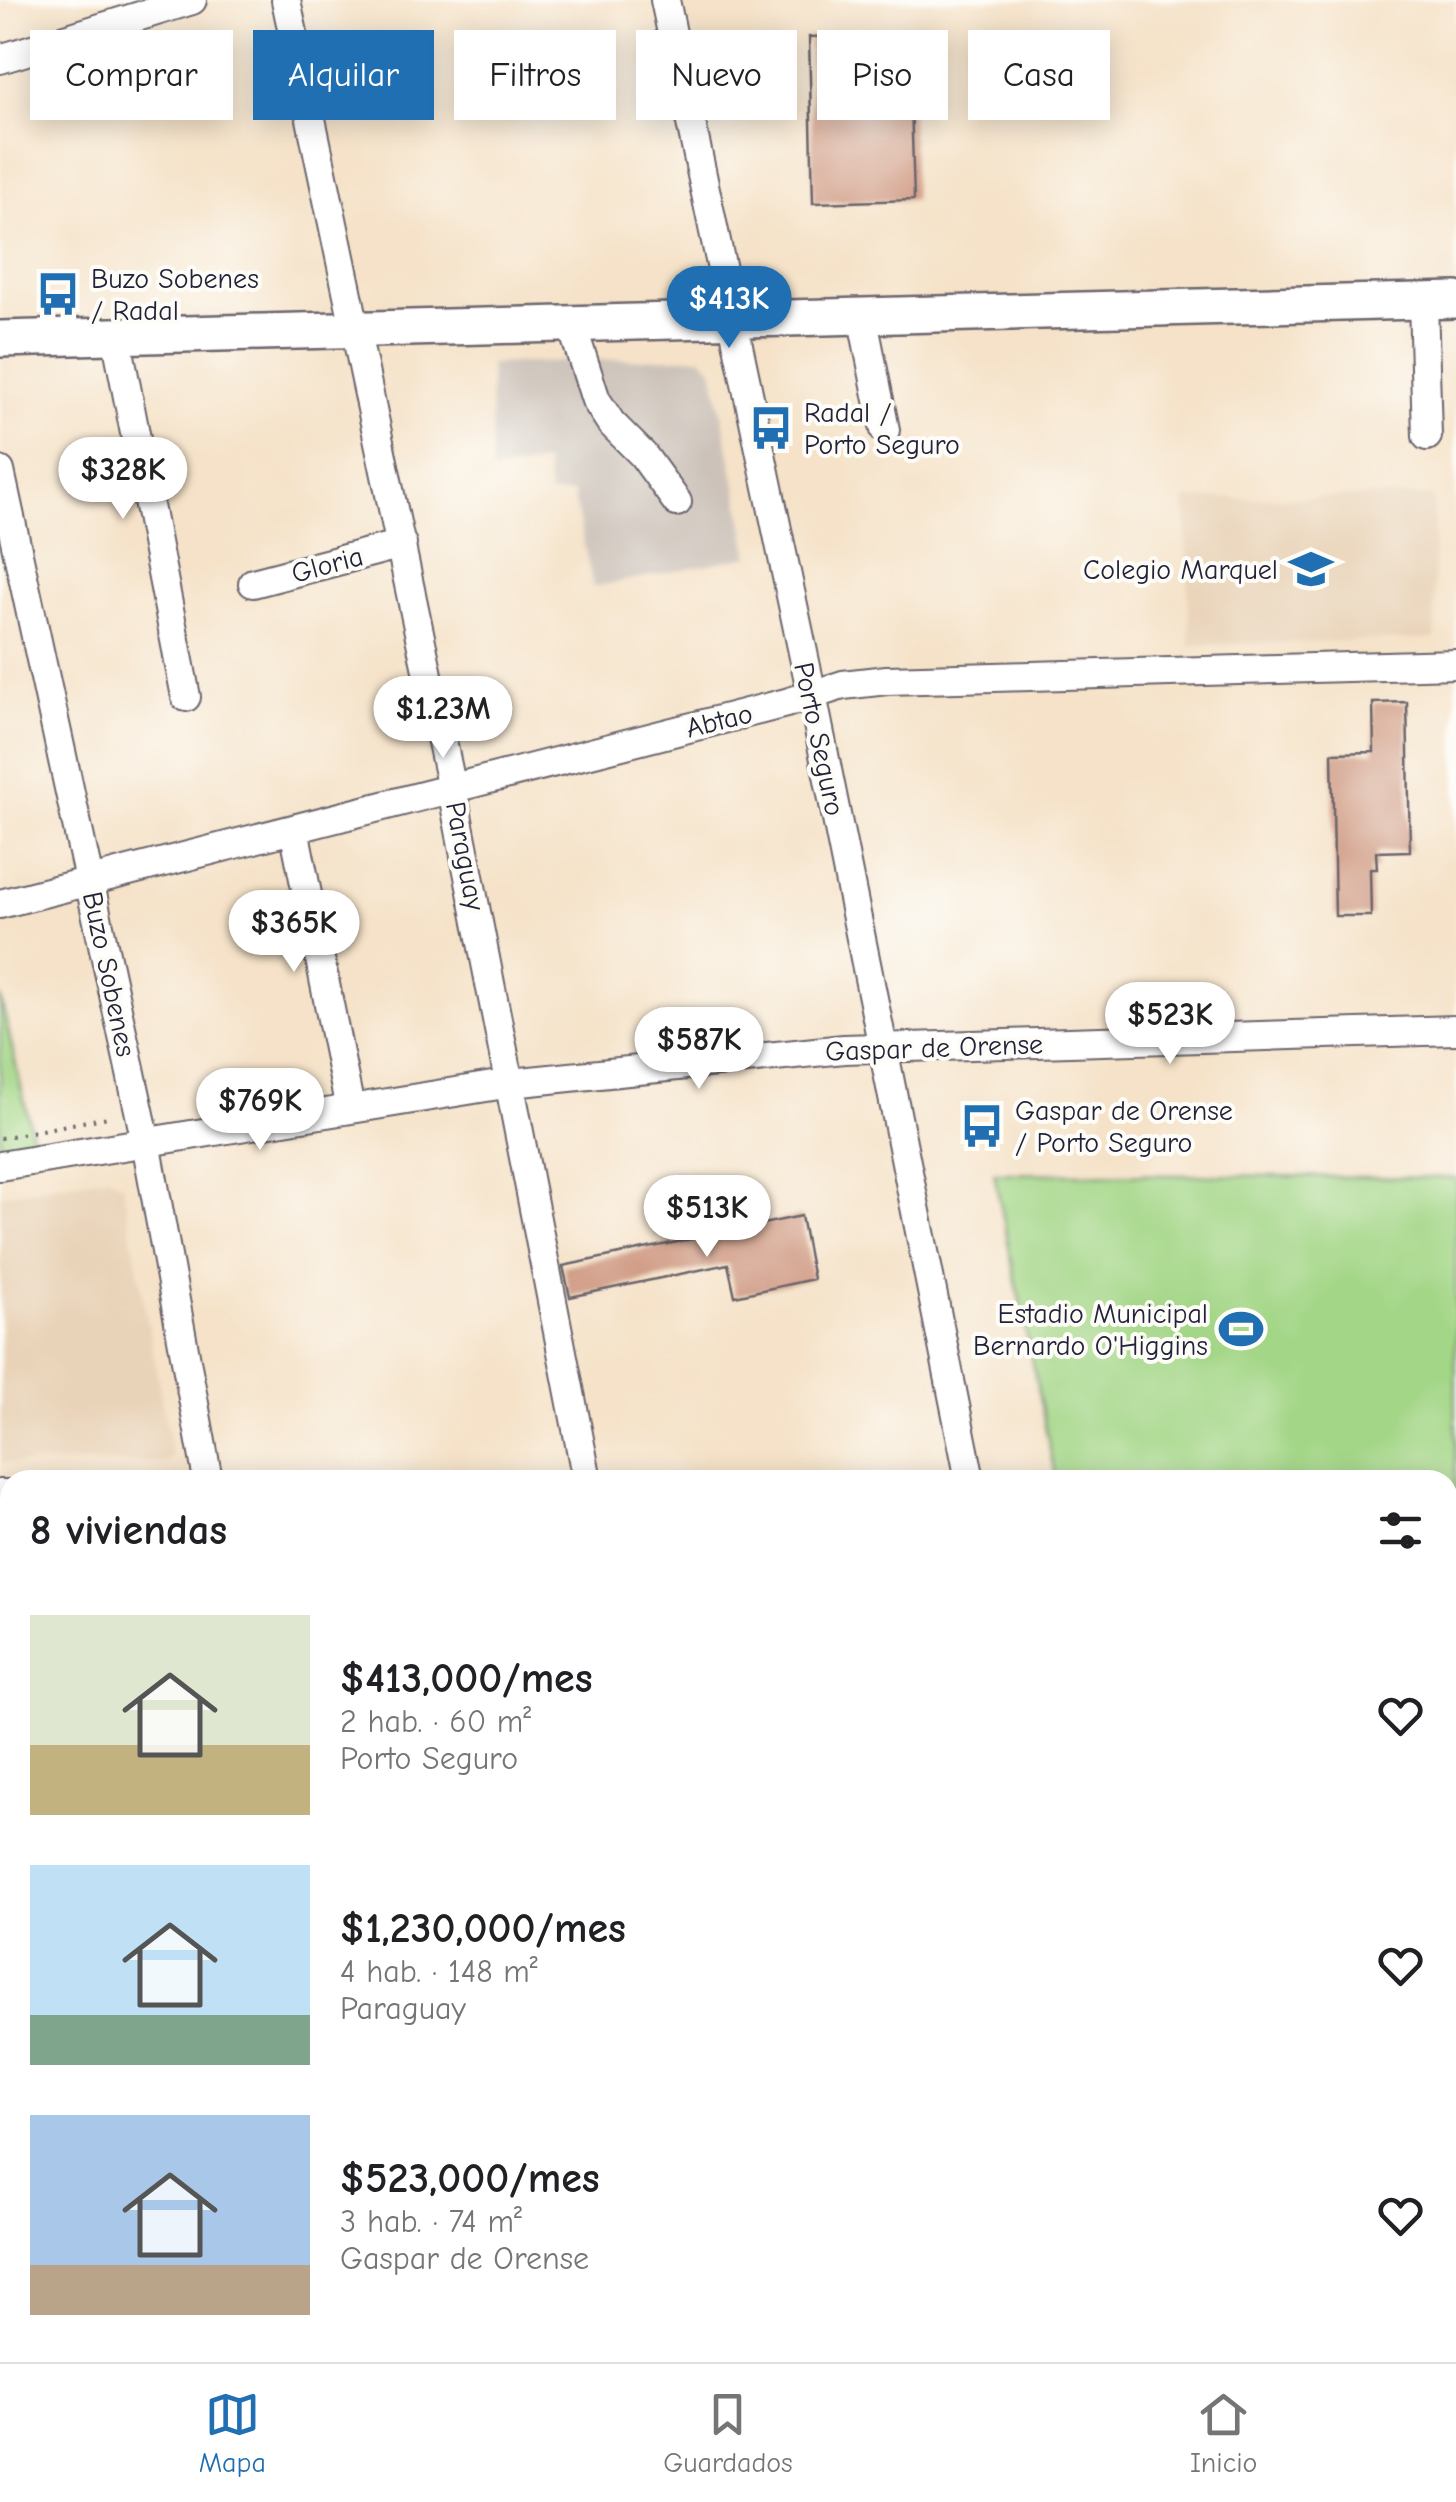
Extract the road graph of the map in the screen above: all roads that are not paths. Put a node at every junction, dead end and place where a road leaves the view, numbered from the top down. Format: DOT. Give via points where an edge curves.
graph roads {
  1 [pos="192,0"];
  2 [pos="286,0"];
  3 [pos="666,0"];
  4 [pos="0,59"];
  5 [pos="1440,300"];
  6 [pos="862,315"];
  7 [pos="732,319"];
  8 [pos="571,322"];
  9 [pos="356,328"];
  10 [pos="116,336"];
  11 [pos="0,339"];
  12 [pos="886,430"];
  13 [pos="1427,436"];
  14 [pos="0,471"];
  15 [pos="676,502"];
  16 [pos="402,544"];
  17 [pos="253,583"];
  18 [pos="1456,664"];
  19 [pos="812,695"];
  20 [pos="186,697"];
  21 [pos="452,789"];
  22 [pos="294,829"];
  23 [pos="90,882"];
  24 [pos="0,904"];
  25 [pos="1456,1030"];
  26 [pos="882,1047"];
  27 [pos="511,1083"];
  28 [pos="350,1109"];
  29 [pos="146,1142"];
  30 [pos="0,1166"];
  31 [pos="206,1470"];
  32 [pos="585,1470"];
  33 [pos="968,1470"];
  1 -- 4 [label="street"];
  2 -- 9 [label="street, Paraguay"];
  3 -- 7 [label="street, Porto Seguro"];
  5 -- 6 [label="main road"];
  5 -- 13 [label="street"];
  6 -- 7 [label="main road"];
  6 -- 12 [label="street"];
  7 -- 8 [label="main road"];
  7 -- 19 [label="street, Porto Seguro"];
  8 -- 9 [label="main road"];
  8 -- 15 [label="street" via="596,400"];
  9 -- 10 [label="main road"];
  9 -- 16 [label="street, Paraguay"];
  10 -- 11 [label="main road"];
  10 -- 20 [label="street"];
  14 -- 23 [label="street, Buzo Sobenes"];
  16 -- 17 [label="street, Gloria"];
  16 -- 21 [label="street, Paraguay"];
  18 -- 19 [label="street, Abtao" via="886,680"];
  19 -- 21 [label="street, Abtao"];
  19 -- 26 [label="street, Porto Seguro"];
  21 -- 22 [label="street, Abtao"];
  21 -- 27 [label="street, Paraguay"];
  22 -- 23 [label="street, Abtao"];
  22 -- 28 [label="street"];
  23 -- 24 [label="street, Abtao"];
  23 -- 29 [label="street, Buzo Sobenes"];
  25 -- 26 [label="street, Gaspar de Orense"];
  26 -- 27 [label="street, Gaspar de Orense"];
  26 -- 33 [label="street, Porto Seguro"];
  27 -- 28 [label="street, Gaspar de Orense"];
  27 -- 32 [label="street, Paraguay"];
  28 -- 29 [label="street, Gaspar de Orense"];
  29 -- 30 [label="street, Gaspar de Orense"];
  29 -- 31 [label="street, Buzo Sobenes"];
}
